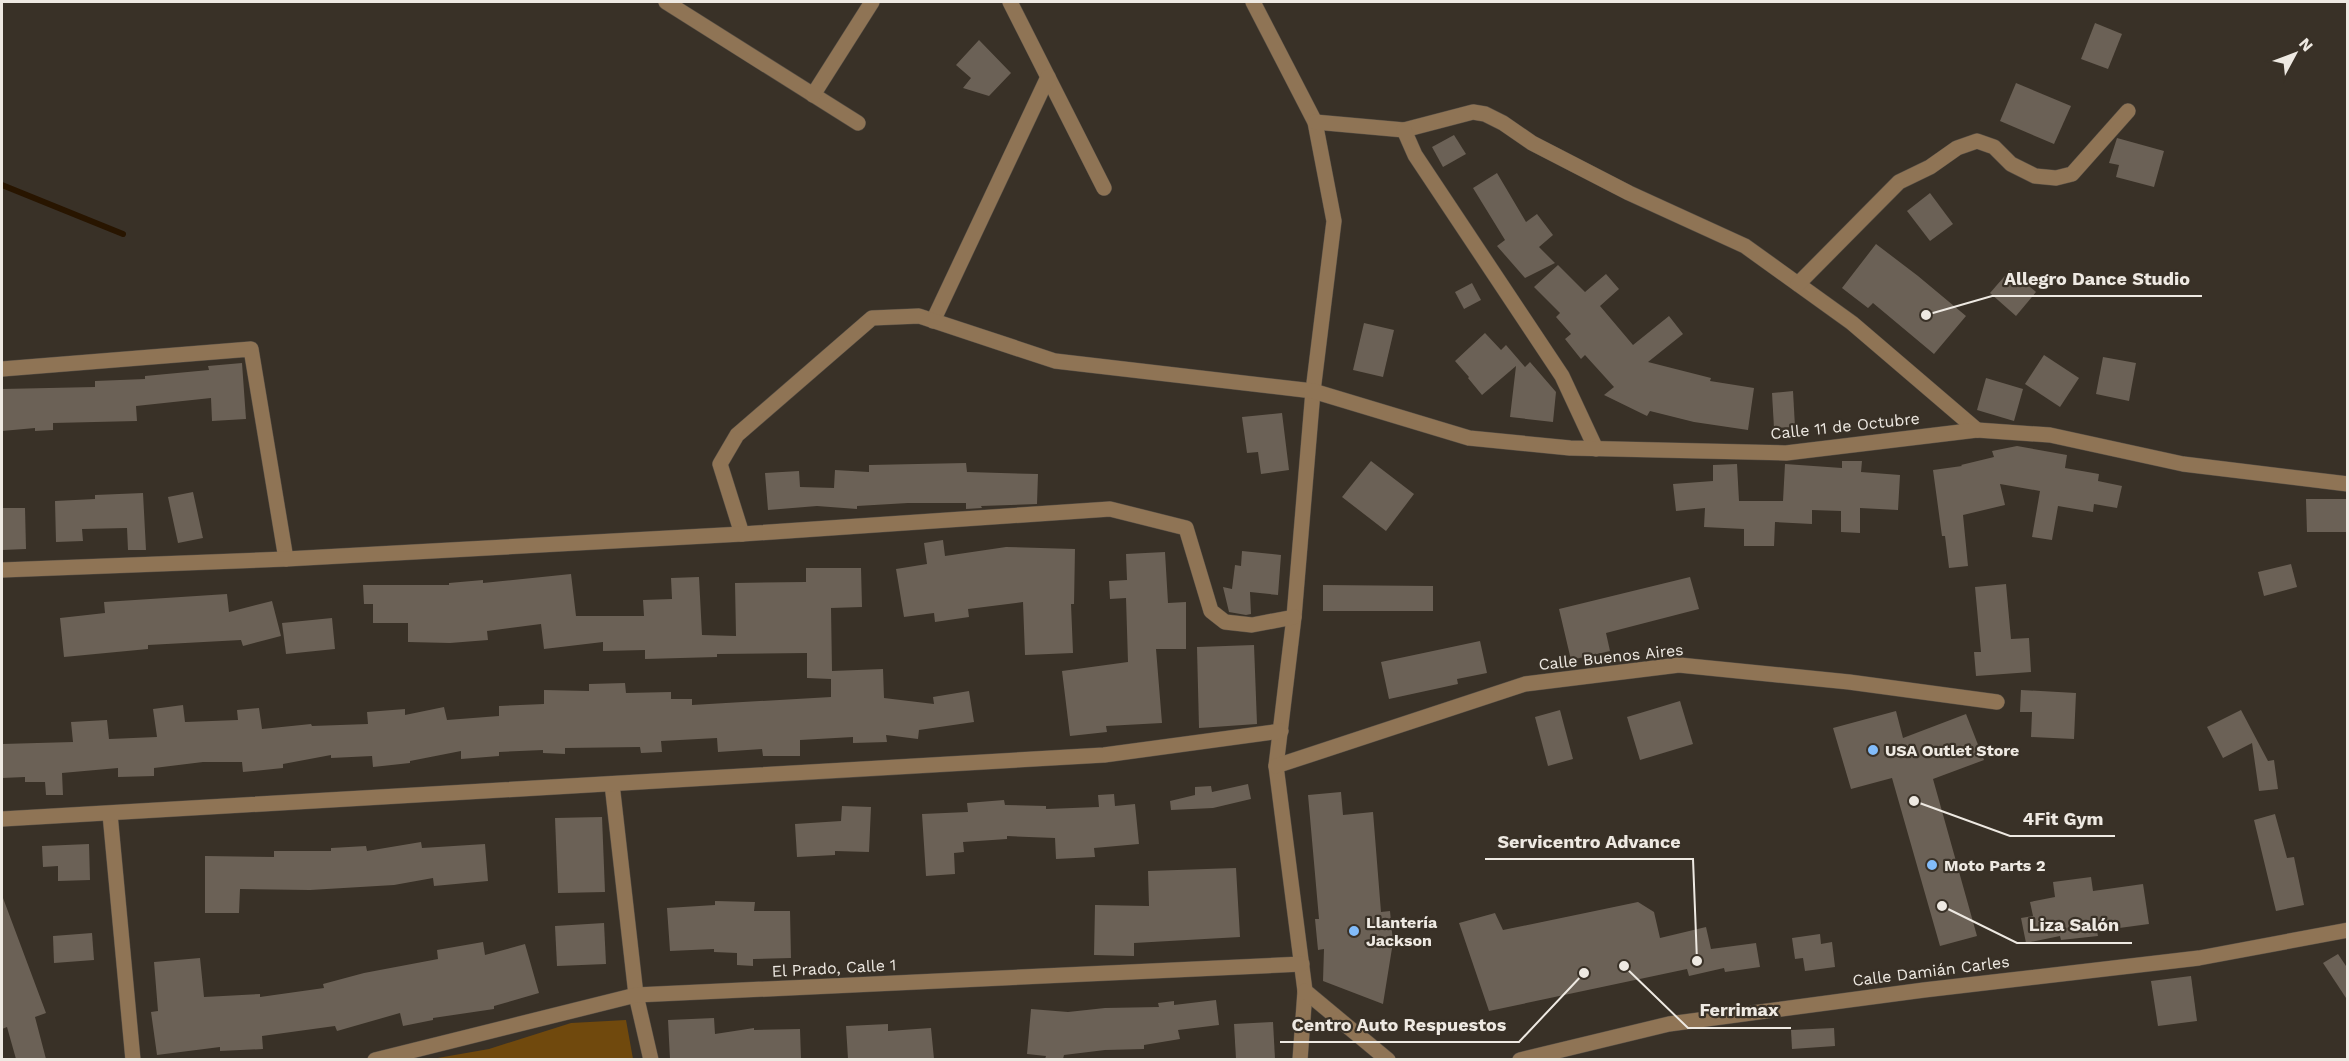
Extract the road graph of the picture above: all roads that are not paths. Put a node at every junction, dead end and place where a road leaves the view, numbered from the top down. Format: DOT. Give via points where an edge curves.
graph roads {
  1 [pos="872,2"];
  2 [pos="1010,2"];
  3 [pos="1253,2"];
  4 [pos="672,3"];
  5 [pos="1048,77"];
  6 [pos="813,95"];
  7 [pos="2128,111"];
  8 [pos="1315,122"];
  9 [pos="858,123"];
  10 [pos="1404,130"];
  11 [pos="1104,188"];
  12 [pos="1798,284"];
  13 [pos="933,321"];
  14 [pos="2,369"];
  15 [pos="1313,391"];
  16 [pos="1977,430"];
  17 [pos="1596,449"];
  18 [pos="2348,484"];
  19 [pos="742,534"];
  20 [pos="286,559"];
  21 [pos="2,570"];
  22 [pos="1294,617"];
  23 [pos="1997,702"];
  24 [pos="1281,731"];
  25 [pos="1276,766"];
  26 [pos="612,784"];
  27 [pos="110,814"];
  28 [pos="2,819"];
  29 [pos="2348,930"];
  30 [pos="1302,964"];
  31 [pos="1305,991"];
  32 [pos="636,995"];
  33 [pos="133,1059"];
  34 [pos="375,1059"];
  35 [pos="651,1059"];
  36 [pos="1300,1059"];
  37 [pos="1388,1059"];
  38 [pos="1520,1059"];
  1 -- 6 [label="street"];
  2 -- 5 [label="street"];
  3 -- 8 [label="street"];
  4 -- 6 [label="street"];
  5 -- 11 [label="street"];
  5 -- 13 [label="street"];
  6 -- 9 [label="street"];
  7 -- 12 [label="street" via="2072,174 2056,178 2035,176 2011,164 1994,147 1977,141 1957,148 1899,182"];
  8 -- 10 [label="street"];
  8 -- 15 [label="street" via="1334,221"];
  10 -- 12 [label="street" via="1473,112 1485,114 1629,193 1745,246"];
  10 -- 17 [label="street" via="1415,155 1562,376"];
  12 -- 16 [label="street" via="1852,323"];
  13 -- 15 [label="street, Calle 11 de Octubre" via="1055,361"];
  13 -- 19 [label="street, Calle 11 de Octubre" via="919,316 872,318 737,435 720,465"];
  14 -- 20 [label="street" via="251,350"];
  15 -- 17 [label="street, Calle 11 de Octubre" via="1469,438"];
  15 -- 22 [label="street"];
  16 -- 17 [label="street, Calle 11 de Octubre" via="1786,453"];
  16 -- 18 [label="street, Calle 11 de Octubre" via="2050,435 2183,464"];
  19 -- 20 [label="street"];
  19 -- 22 [label="street" via="1110,509 1186,528 1211,611 1225,622 1252,625"];
  20 -- 21 [label="street"];
  22 -- 24 [label="street"];
  23 -- 25 [label="street, Calle Buenos Aires" via="1679,665 1525,684"];
  24 -- 25 [label="street"];
  24 -- 26 [label="street" via="1104,755"];
  25 -- 30 [label="street"];
  26 -- 27 [label="street"];
  26 -- 32 [label="street"];
  27 -- 28 [label="street"];
  27 -- 33 [label="street"];
  29 -- 38 [label="street, Calle Damián Carles" via="2199,958 1669,1024"];
  30 -- 31 [label="street"];
  30 -- 32 [label="street, El Prado, Calle 1"];
  31 -- 36 [label="street"];
  31 -- 37 [label="street"];
  32 -- 34 [label="street, El Prado, Calle 1"];
  32 -- 35 [label="street"];
}
